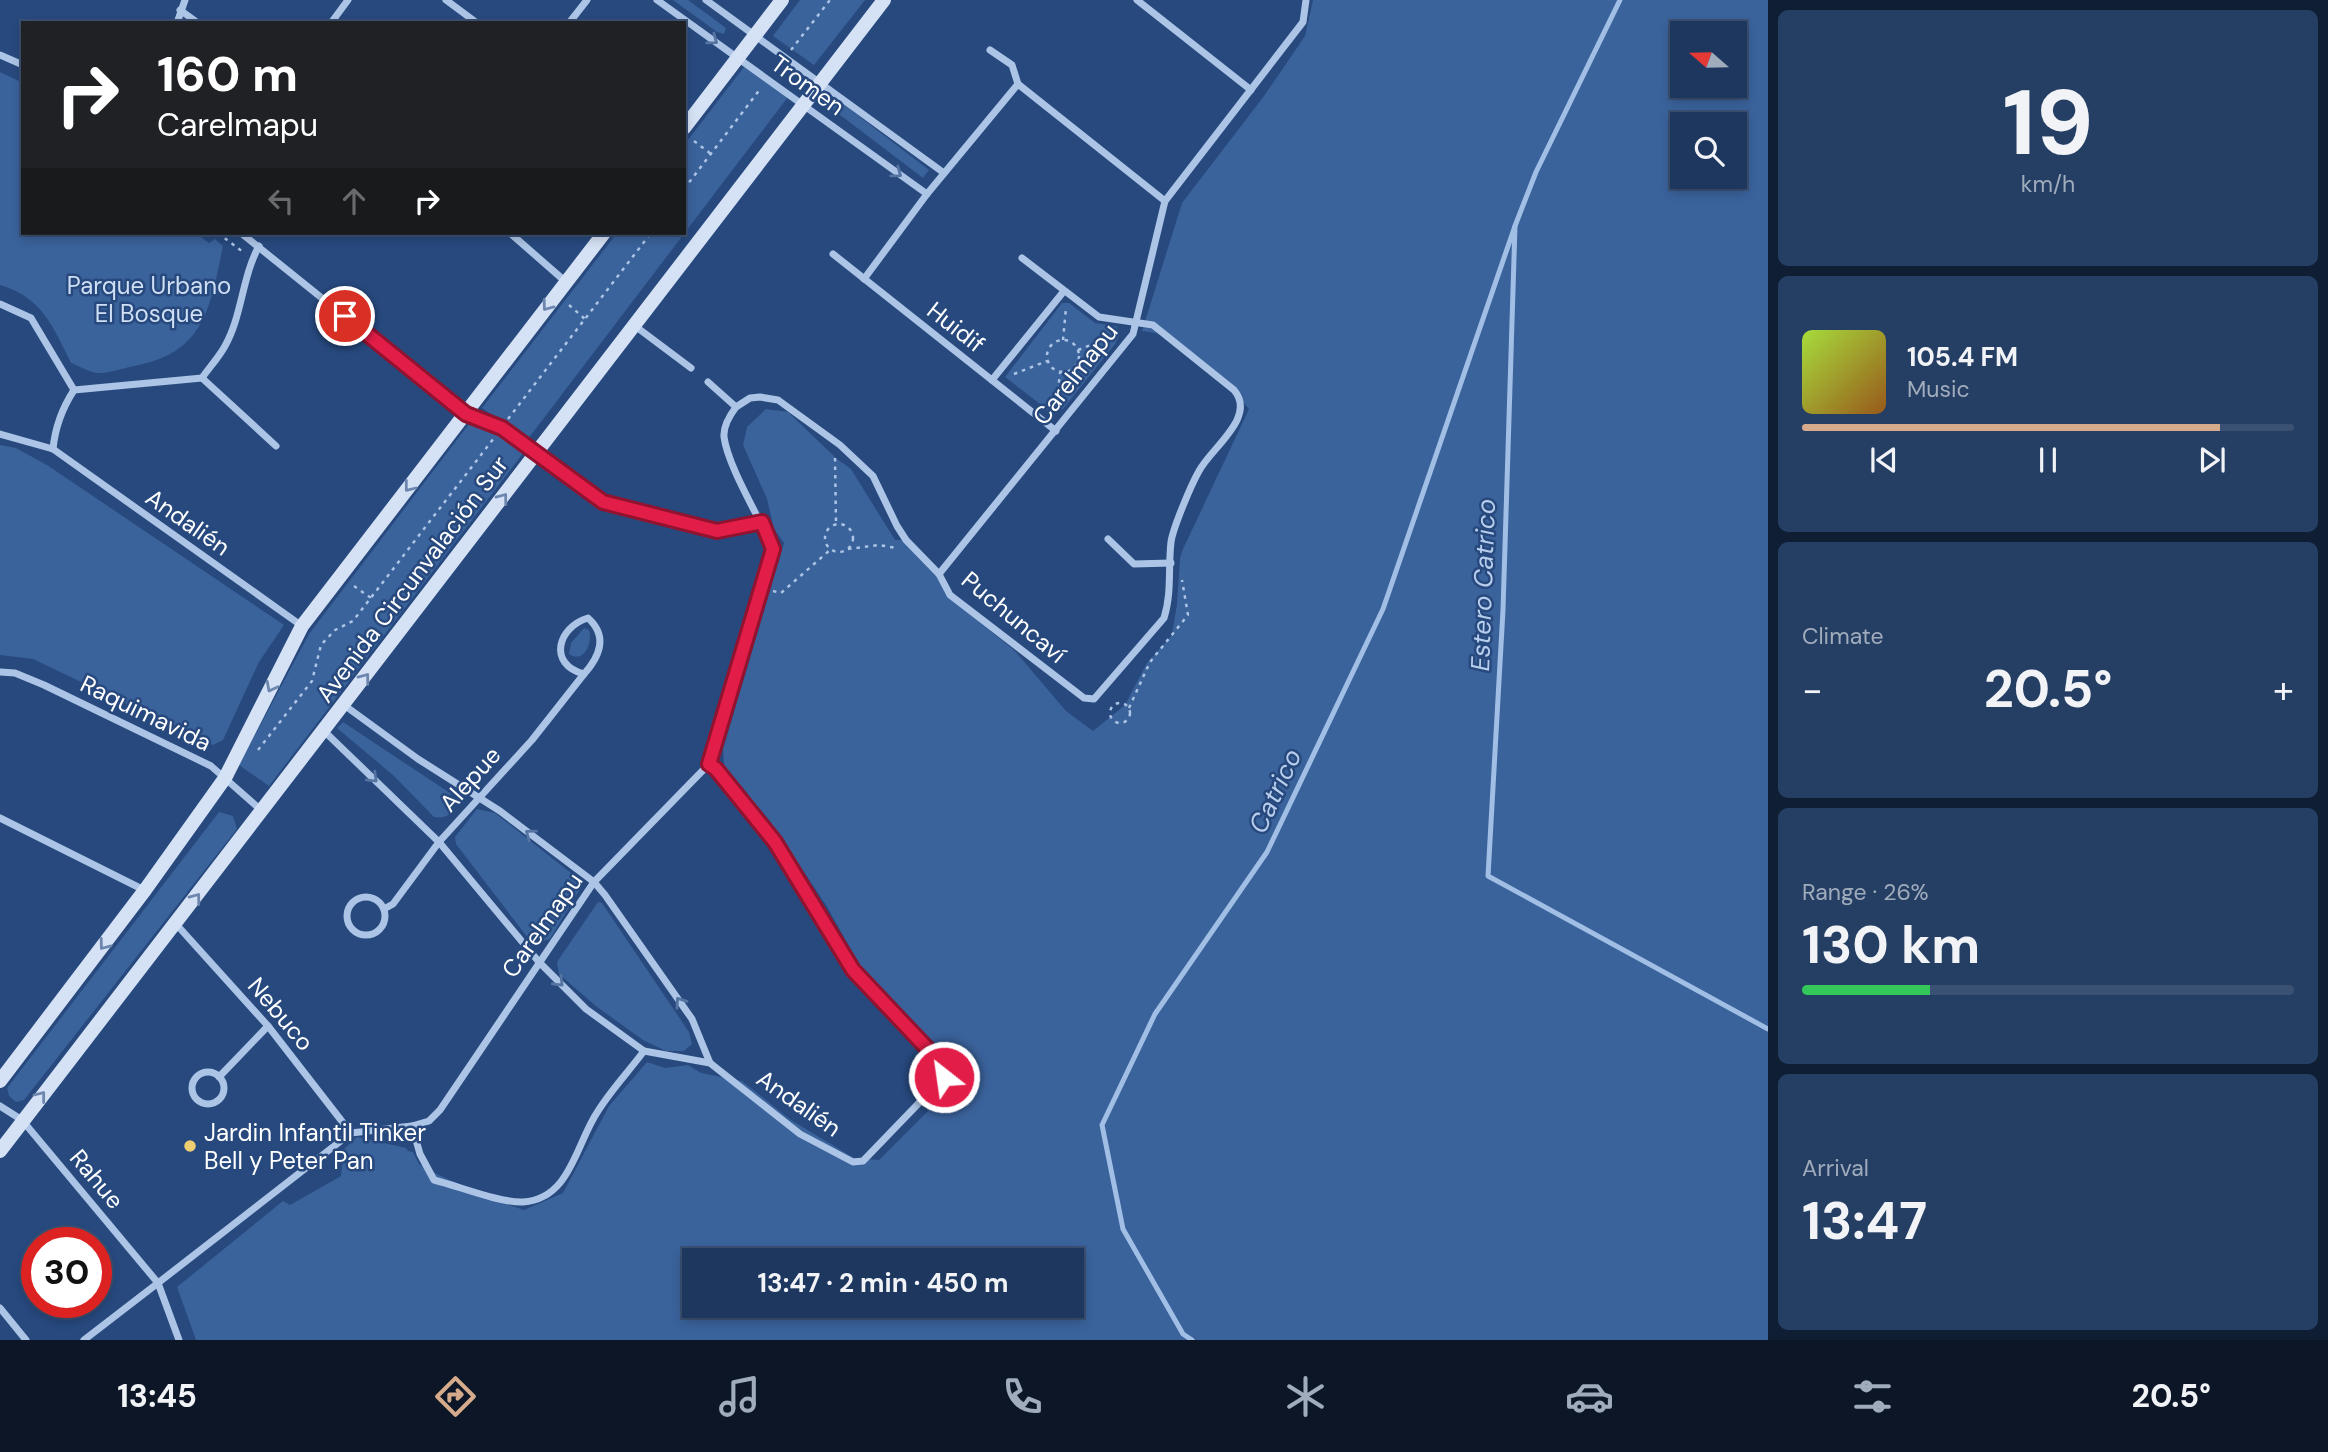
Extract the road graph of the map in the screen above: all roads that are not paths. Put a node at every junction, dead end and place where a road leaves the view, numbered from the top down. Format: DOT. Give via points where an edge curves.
graph roads {
  1 [pos="185,0"];
  2 [pos="348,0"];
  3 [pos="446,0"];
  4 [pos="587,0"];
  5 [pos="657,0"];
  6 [pos="706,0"];
  7 [pos="782,0"];
  8 [pos="884,0"];
  9 [pos="1137,0"];
  10 [pos="1306,0"];
  11 [pos="668,3"];
  12 [pos="180,10"];
  13 [pos="177,21"];
  14 [pos="195,21"];
  15 [pos="332,21"];
  16 [pos="474,21"];
  17 [pos="571,21"];
  18 [pos="755,36"];
  19 [pos="990,50"];
  20 [pos="0,55"];
  21 [pos="738,58"];
  22 [pos="21,64"];
  23 [pos="820,83"];
  24 [pos="1018,84"];
  25 [pos="1251,90"];
  26 [pos="804,105"];
  27 [pos="686,125"];
  28 [pos="944,173"];
  29 [pos="927,194"];
  30 [pos="1165,201"];
  31 [pos="244,235"];
  32 [pos="512,235"];
  33 [pos="602,235"];
  34 [pos="259,246"];
  35 [pos="833,254"];
  36 [pos="1022,258"];
  37 [pos="864,279"];
  38 [pos="566,282"];
  39 [pos="1066,292"];
  40 [pos="0,304"];
  41 [pos="1136,322"];
  42 [pos="635,326"];
  43 [pos="691,369"];
  44 [pos="202,378"];
  45 [pos="992,380"];
  46 [pos="708,382"];
  47 [pos="74,390"];
  48 [pos="736,407"];
  49 [pos="466,414"];
  50 [pos="1056,430"];
  51 [pos="0,434"];
  52 [pos="276,446"];
  53 [pos="53,449"];
  54 [pos="537,453"];
  55 [pos="762,522"];
  56 [pos="1108,539"];
  57 [pos="1171,563"];
  58 [pos="939,574"];
  59 [pos="302,626"];
  60 [pos="0,672"];
  61 [pos="584,674"];
  62 [pos="344,705"];
  63 [pos="324,731"];
  64 [pos="709,764"];
  65 [pos="225,778"];
  66 [pos="478,798"];
  67 [pos="262,812"];
  68 [pos="0,818"];
  69 [pos="439,842"];
  70 [pos="594,882"];
  71 [pos="145,890"];
  72 [pos="384,909"];
  73 [pos="176,924"];
  74 [pos="539,962"];
  75 [pos="268,1026"];
  76 [pos="644,1051"];
  77 [pos="710,1063"];
  78 [pos="219,1077"];
  79 [pos="0,1081"];
  80 [pos="0,1106"];
  81 [pos="22,1120"];
  82 [pos="412,1126"];
  83 [pos="351,1133"];
  84 [pos="0,1151"];
  85 [pos="159,1283"];
  86 [pos="0,1308"];
  87 [pos="26,1340"];
  88 [pos="84,1340"];
  89 [pos="179,1340"];
  1 -- 12 [label="street"];
  2 -- 15 [label="street"];
  3 -- 16 [label="street"];
  4 -- 17 [label="street"];
  5 -- 11 [label="street, Tromen"];
  6 -- 18 [label="street, Tromen"];
  7 -- 18 [label="main road"];
  8 -- 23 [label="main road, Avenida Circunvalación Sur"];
  9 -- 25 [label="street"];
  10 -- 25 [label="street, Carelmapu" via="1303,22"];
  11 -- 21 [label="street, Tromen, one-way"];
  12 -- 13 [label="street"];
  12 -- 14 [label="street"];
  18 -- 21 [label="main road"];
  18 -- 23 [label="street, Tromen"];
  19 -- 24 [label="street" via="1012,65"];
  20 -- 22 [label="street"];
  21 -- 26 [label="street, Tromen"];
  21 -- 27 [label="main road"];
  23 -- 26 [label="main road, Avenida Circunvalación Sur"];
  23 -- 28 [label="street, Tromen"];
  24 -- 28 [label="street"];
  24 -- 30 [label="street"];
  25 -- 30 [label="street, Carelmapu"];
  26 -- 29 [label="street, Tromen, one-way"];
  26 -- 42 [label="main road, Avenida Circunvalación Sur"];
  28 -- 29 [label="street"];
  29 -- 37 [label="street"];
  30 -- 41 [label="street, Carelmapu"];
  31 -- 34 [label="street"];
  32 -- 38 [label="street"];
  33 -- 38 [label="main road, Avenida Circunvalación Sur"];
  34 -- 44 [label="street" via="225,345"];
  34 -- 49 [label="street"];
  35 -- 37 [label="street, Huidif"];
  36 -- 39 [label="street"];
  37 -- 45 [label="street, Huidif"];
  38 -- 49 [label="main road, Avenida Circunvalación Sur, one-way"];
  39 -- 41 [label="street" via="1099,317"];
  39 -- 45 [label="street"];
  40 -- 47 [label="street" via="31,318"];
  41 -- 50 [label="street, Carelmapu" via="1133,334"];
  41 -- 57 [label="street" via="1153,325 1234,390 1241,402 1239,417 1199,471 1171,540"];
  42 -- 43 [label="street"];
  42 -- 54 [label="main road, Avenida Circunvalación Sur"];
  44 -- 47 [label="street"];
  44 -- 52 [label="street"];
  45 -- 50 [label="street, Huidif"];
  46 -- 48 [label="street"];
  47 -- 53 [label="street"];
  48 -- 55 [label="street, Carelmapu" via="724,435"];
  48 -- 58 [label="street, Puchuncaví" via="750,398 778,400 840,445 873,477 906,540"];
  49 -- 54 [label="street" via="502,428"];
  49 -- 59 [label="main road, Avenida Circunvalación Sur, one-way"];
  50 -- 58 [label="street, Carelmapu"];
  51 -- 53 [label="street, Andalién"];
  53 -- 59 [label="street, Andalién"];
  54 -- 55 [label="street" via="603,502 717,531"];
  62 -- 54 [label="main road, Avenida Circunvalación Sur, one-way"];
  55 -- 64 [label="street, Carelmapu" via="773,549"];
  56 -- 57 [label="street" via="1134,564"];
  57 -- 58 [label="street, Puchuncaví" via="1164,618 1094,699 1076,693 950,595"];
  59 -- 65 [label="main road, Avenida Circunvalación Sur, one-way"];
  60 -- 65 [label="street, Raquimavida" via="44,685 211,766"];
  61 -- 61 [label="street, Alepue" via="597,655 601,635 588,618 565,633 561,654 562,662"];
  61 -- 66 [label="street, Alepue"];
  62 -- 63 [label="main road, Avenida Circunvalación Sur"];
  62 -- 66 [label="street, Andalién"];
  63 -- 67 [label="main road, Avenida Circunvalación Sur"];
  63 -- 69 [label="street, Andalién, one-way"];
  64 -- 70 [label="street, Carelmapu"];
  64 -- 77 [label="street, Andalién" via="775,842 853,970 942,1064 944,1077 863,1161 853,1162 800,1133"];
  65 -- 67 [label="street, Raquimavida"];
  65 -- 71 [label="main road, Avenida Circunvalación Sur"];
  66 -- 69 [label="street, Alepue"];
  70 -- 66 [label="street, Andalién, one-way"];
  73 -- 67 [label="main road, Avenida Circunvalación Sur, one-way"];
  68 -- 71 [label="street"];
  69 -- 72 [label="street, Alepue" via="393,904"];
  69 -- 74 [label="street, Andalién"];
  70 -- 74 [label="street, Carelmapu"];
  77 -- 70 [label="street, Andalién, one-way" via="692,1019"];
  71 -- 79 [label="main road, Avenida Circunvalación Sur, one-way"];
  72 -- 72 [label="street, Alepue" via="375,899 363,897 349,908 350,926 371,934 384,921"];
  73 -- 75 [label="street, Nebuco"];
  81 -- 73 [label="main road, Avenida Circunvalación Sur, one-way"];
  74 -- 76 [label="street, Andalién, one-way" via="586,1009"];
  74 -- 82 [label="street, Carelmapu" via="440,1110 429,1121"];
  75 -- 78 [label="street"];
  75 -- 83 [label="street, Nebuco"];
  76 -- 77 [label="street, Andalién"];
  76 -- 82 [label="street" via="597,1112 563,1181 541,1198 512,1201 434,1180"];
  78 -- 78 [label="street" via="210,1072 197,1077 192,1091 198,1100 211,1103 219,1098 223,1085"];
  80 -- 81 [label="street, Rahue"];
  81 -- 84 [label="main road, Avenida Circunvalación Sur"];
  81 -- 85 [label="street, Rahue"];
  82 -- 83 [label="street, Carelmapu"];
  83 -- 85 [label="street"];
  85 -- 88 [label="street"];
  85 -- 89 [label="street"];
  86 -- 87 [label="street"];
}
